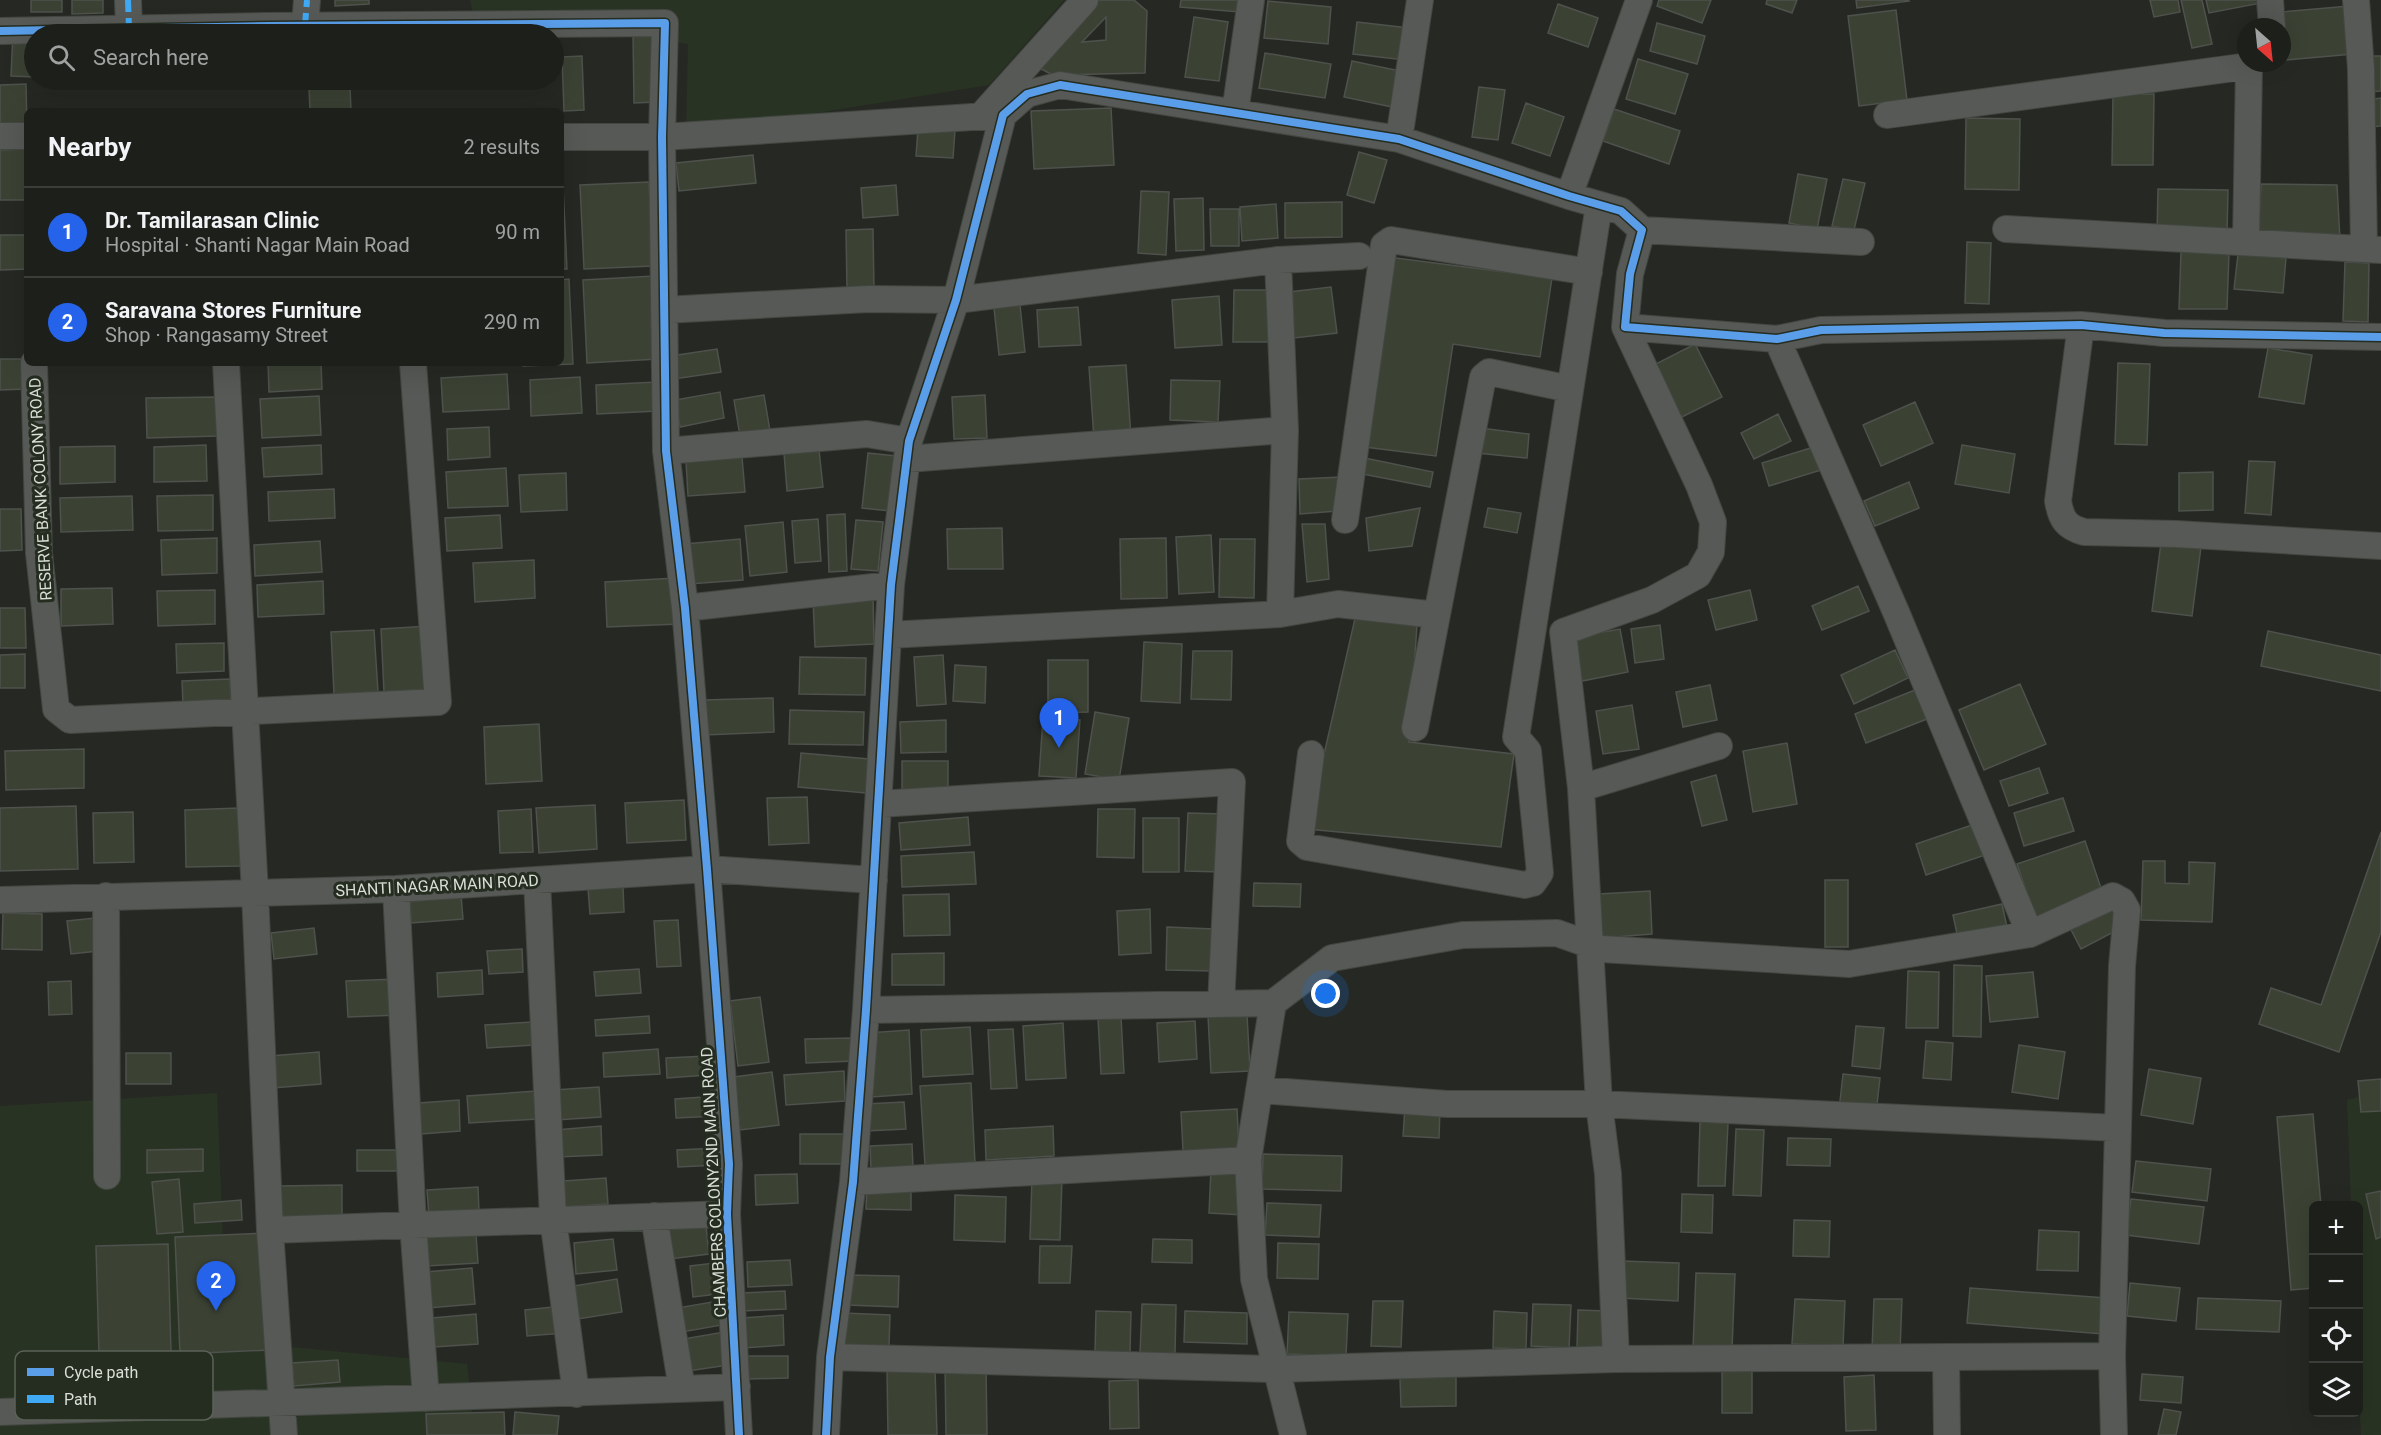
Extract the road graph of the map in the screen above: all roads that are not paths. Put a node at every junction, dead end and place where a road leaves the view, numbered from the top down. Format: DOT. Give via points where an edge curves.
graph roads {
  1 [pos="128,0"];
  2 [pos="307,0"];
  3 [pos="1085,0"];
  4 [pos="1251,0"];
  5 [pos="1420,0"];
  6 [pos="1639,0"];
  7 [pos="2270,0"];
  8 [pos="2356,0"];
  9 [pos="2271,18"];
  10 [pos="129,24"];
  11 [pos="305,24"];
  12 [pos="485,24"];
  13 [pos="24,30"];
  14 [pos="0,31"];
  15 [pos="2237,66"];
  16 [pos="2251,72"];
  17 [pos="1235,113"];
  18 [pos="1887,115"];
  19 [pos="992,116"];
  20 [pos="0,136"];
  21 [pos="24,136"];
  22 [pos="564,137"];
  23 [pos="662,137"];
  24 [pos="1399,139"];
  25 [pos="1569,196"];
  26 [pos="1599,205"];
  27 [pos="2006,229"];
  28 [pos="1642,230"];
  29 [pos="1861,242"];
  30 [pos="2246,242"];
  31 [pos="2372,249"];
  32 [pos="1359,256"];
  33 [pos="1278,260"];
  34 [pos="1589,272"];
  35 [pos="956,300"];
  36 [pos="664,310"];
  37 [pos="2081,325"];
  38 [pos="1625,327"];
  39 [pos="2381,337"];
  40 [pos="1777,339"];
  41 [pos="34,366"];
  42 [pos="226,366"];
  43 [pos="413,366"];
  44 [pos="1570,389"];
  45 [pos="1285,430"];
  46 [pos="908,450"];
  47 [pos="666,451"];
  48 [pos="1344,520"];
  49 [pos="2381,546"];
  50 [pos="891,585"];
  51 [pos="685,608"];
  52 [pos="1280,614"];
  53 [pos="1436,615"];
  54 [pos="889,635"];
  55 [pos="245,711"];
  56 [pos="1415,728"];
  57 [pos="1719,746"];
  58 [pos="1311,754"];
  59 [pos="1581,788"];
  60 [pos="879,804"];
  61 [pos="707,869"];
  62 [pos="537,880"];
  63 [pos="874,880"];
  64 [pos="396,889"];
  65 [pos="255,893"];
  66 [pos="105,896"];
  67 [pos="0,900"];
  68 [pos="2030,934"];
  69 [pos="1589,944"];
  70 [pos="1273,1003"];
  71 [pos="1221,1004"];
  72 [pos="866,1010"];
  73 [pos="1259,1090"];
  74 [pos="1599,1104"];
  75 [pos="2118,1128"];
  76 [pos="1248,1160"];
  77 [pos="106,1176"];
  78 [pos="853,1182"];
  79 [pos="727,1214"];
  80 [pos="654,1216"];
  81 [pos="553,1218"];
  82 [pos="413,1224"];
  83 [pos="270,1230"];
  84 [pos="2112,1356"];
  85 [pos="831,1357"];
  86 [pos="1946,1357"];
  87 [pos="1616,1359"];
  88 [pos="1276,1369"];
  89 [pos="737,1387"];
  90 [pos="682,1389"];
  91 [pos="576,1394"];
  92 [pos="426,1398"];
  93 [pos="282,1402"];
  94 [pos="213,1404"];
  95 [pos="15,1411"];
  96 [pos="0,1412"];
  97 [pos="285,1435"];
  98 [pos="739,1435"];
  99 [pos="826,1435"];
  100 [pos="1293,1435"];
  101 [pos="1947,1435"];
  102 [pos="2114,1435"];
  1 -- 10 [label="street"];
  2 -- 11 [label="street"];
  3 -- 19 [label="street"];
  4 -- 17 [label="street"];
  5 -- 24 [label="street"];
  6 -- 25 [label="street"];
  7 -- 9 [label="street"];
  8 -- 31 [label="street"];
  12 -- 23 [label="street, CHAMBERS COLONY2ND MAIN ROAD" via="665,23"];
  13 -- 14 [label="street"];
  15 -- 18 [label="street"];
  16 -- 30 [label="street"];
  17 -- 19 [label="street" via="1060,85 1027,94"];
  17 -- 24 [label="street"];
  19 -- 23 [label="street"];
  19 -- 35 [label="street"];
  20 -- 21 [label="street"];
  22 -- 23 [label="street"];
  23 -- 36 [label="street, CHAMBERS COLONY2ND MAIN ROAD"];
  24 -- 25 [label="street"];
  25 -- 26 [label="street"];
  26 -- 28 [label="street" via="1621,211"];
  26 -- 34 [label="street"];
  27 -- 30 [label="street"];
  28 -- 29 [label="street"];
  28 -- 38 [label="street" via="1630,274"];
  30 -- 31 [label="street"];
  32 -- 33 [label="street"];
  33 -- 35 [label="street"];
  33 -- 45 [label="street"];
  34 -- 44 [label="street"];
  34 -- 48 [label="street" via="1391,240 1384,245"];
  35 -- 36 [label="street" via="868,300"];
  35 -- 46 [label="street"];
  36 -- 47 [label="street, CHAMBERS COLONY2ND MAIN ROAD"];
  37 -- 39 [label="street" via="2164,333"];
  37 -- 40 [label="street" via="1821,330"];
  37 -- 49 [label="street" via="2058,501 2061,516 2070,528 2084,532"];
  38 -- 40 [label="street"];
  38 -- 59 [label="street" via="1700,485 1713,522 1712,552 1698,575 1652,600 1563,632"];
  40 -- 68 [label="street"];
  41 -- 55 [label="street, RESERVE BANK COLONY ROAD" via="39,553 56,709 70,720"];
  42 -- 55 [label="street"];
  43 -- 55 [label="street, RESERVE BANK COLONY ROAD" via="438,702"];
  44 -- 53 [label="street" via="1489,372 1483,377"];
  44 -- 58 [label="street" via="1515,737 1528,751 1540,873 1533,883 1525,885 1307,847 1300,841"];
  45 -- 46 [label="street"];
  45 -- 52 [label="street"];
  46 -- 47 [label="street" via="867,434"];
  46 -- 50 [label="street"];
  47 -- 51 [label="street, CHAMBERS COLONY2ND MAIN ROAD"];
  50 -- 51 [label="street"];
  50 -- 54 [label="street"];
  51 -- 61 [label="street, CHAMBERS COLONY2ND MAIN ROAD"];
  52 -- 53 [label="street" via="1338,604"];
  52 -- 54 [label="street"];
  53 -- 56 [label="street"];
  54 -- 60 [label="street"];
  55 -- 65 [label="street"];
  57 -- 59 [label="street"];
  59 -- 69 [label="street"];
  60 -- 63 [label="street"];
  60 -- 71 [label="street" via="1232,782"];
  61 -- 62 [label="street, SHANTI NAGAR MAIN ROAD"];
  61 -- 63 [label="street, SHANTI NAGAR MAIN ROAD"];
  61 -- 79 [label="street, CHAMBERS COLONY2ND MAIN ROAD" via="729,1164"];
  62 -- 64 [label="street, SHANTI NAGAR MAIN ROAD"];
  62 -- 81 [label="street"];
  63 -- 72 [label="street"];
  64 -- 65 [label="street, SHANTI NAGAR MAIN ROAD"];
  64 -- 82 [label="street"];
  65 -- 66 [label="street, SHANTI NAGAR MAIN ROAD"];
  65 -- 83 [label="street"];
  66 -- 67 [label="street, SHANTI NAGAR MAIN ROAD"];
  66 -- 77 [label="street"];
  68 -- 69 [label="street" via="1849,964 1602,949"];
  68 -- 75 [label="street" via="2113,896 2127,910"];
  69 -- 70 [label="street" via="1557,933 1463,935 1332,958"];
  69 -- 74 [label="street"];
  70 -- 71 [label="street"];
  70 -- 73 [label="street"];
  71 -- 72 [label="street"];
  72 -- 78 [label="street"];
  73 -- 74 [label="street" via="1446,1104"];
  73 -- 76 [label="street"];
  74 -- 75 [label="street"];
  74 -- 87 [label="street" via="1608,1174"];
  75 -- 84 [label="street"];
  76 -- 78 [label="street"];
  76 -- 88 [label="street" via="1254,1278"];
  78 -- 85 [label="street"];
  79 -- 80 [label="street"];
  79 -- 89 [label="street, CHAMBERS COLONY2ND MAIN ROAD"];
  80 -- 81 [label="street"];
  80 -- 90 [label="street"];
  81 -- 82 [label="street"];
  81 -- 91 [label="street"];
  82 -- 83 [label="street"];
  82 -- 92 [label="street"];
  83 -- 93 [label="street"];
  84 -- 86 [label="street"];
  84 -- 102 [label="street"];
  85 -- 88 [label="street"];
  85 -- 99 [label="street"];
  86 -- 87 [label="street"];
  86 -- 101 [label="street"];
  87 -- 88 [label="street"];
  88 -- 100 [label="street"];
  89 -- 90 [label="street"];
  89 -- 98 [label="street, CHAMBERS COLONY2ND MAIN ROAD"];
  90 -- 91 [label="street"];
  91 -- 92 [label="street"];
  92 -- 93 [label="street"];
  93 -- 94 [label="street"];
  93 -- 97 [label="street"];
  95 -- 96 [label="street"];
}
